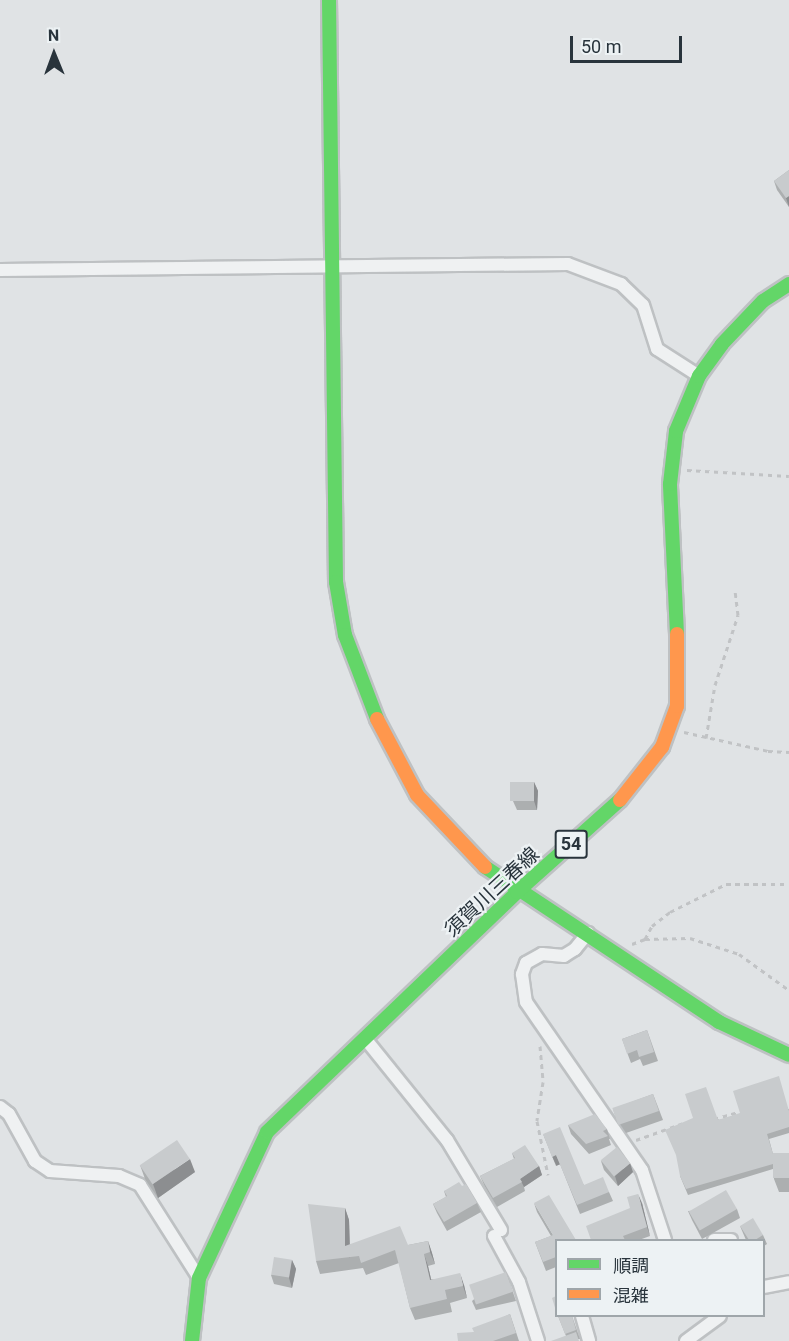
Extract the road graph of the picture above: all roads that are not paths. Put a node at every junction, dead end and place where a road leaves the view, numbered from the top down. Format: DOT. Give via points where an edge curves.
graph roads {
  1 [pos="329,0"];
  2 [pos="330,266"];
  3 [pos="0,270"];
  4 [pos="789,284"];
  5 [pos="699,376"];
  6 [pos="517,892"];
  7 [pos="588,933"];
  8 [pos="367,1041"];
  9 [pos="789,1055"];
  10 [pos="0,1107"];
  11 [pos="665,1239"];
  12 [pos="199,1278"];
  13 [pos="789,1282"];
  14 [pos="765,1287"];
  15 [pos="582,1317"];
  16 [pos="717,1317"];
  17 [pos="192,1341"];
  18 [pos="538,1341"];
  19 [pos="589,1341"];
  20 [pos="686,1341"];
  1 -- 2 [label="main road"];
  2 -- 3 [label="street"];
  2 -- 5 [label="street" via="568,264 621,284 643,305 657,349"];
  2 -- 6 [label="main road" via="333,542 345,635 382,735 417,795 483,867"];
  4 -- 5 [label="main road, 須賀川三春線 / 54" via="740,323"];
  5 -- 6 [label="main road, 須賀川三春線 / 54" via="676,431 670,470 679,671 671,728 636,784"];
  6 -- 7 [label="main road"];
  6 -- 8 [label="main road, 須賀川三春線 / 54"];
  7 -- 9 [label="main road" via="719,1022"];
  7 -- 11 [label="street" via="564,956 542,954 532,958 522,974 526,1002 642,1170"];
  8 -- 12 [label="main road, 須賀川三春線 / 54" via="267,1132"];
  8 -- 18 [label="street" via="447,1140 497,1233 519,1282"];
  10 -- 12 [label="street" via="9,1114 35,1161 50,1171 119,1176 140,1185"];
  12 -- 17 [label="main road, 須賀川三春線 / 54"];
  13 -- 14 [label="street"];
  15 -- 19 [label="street"];
  16 -- 20 [label="street"];
}
